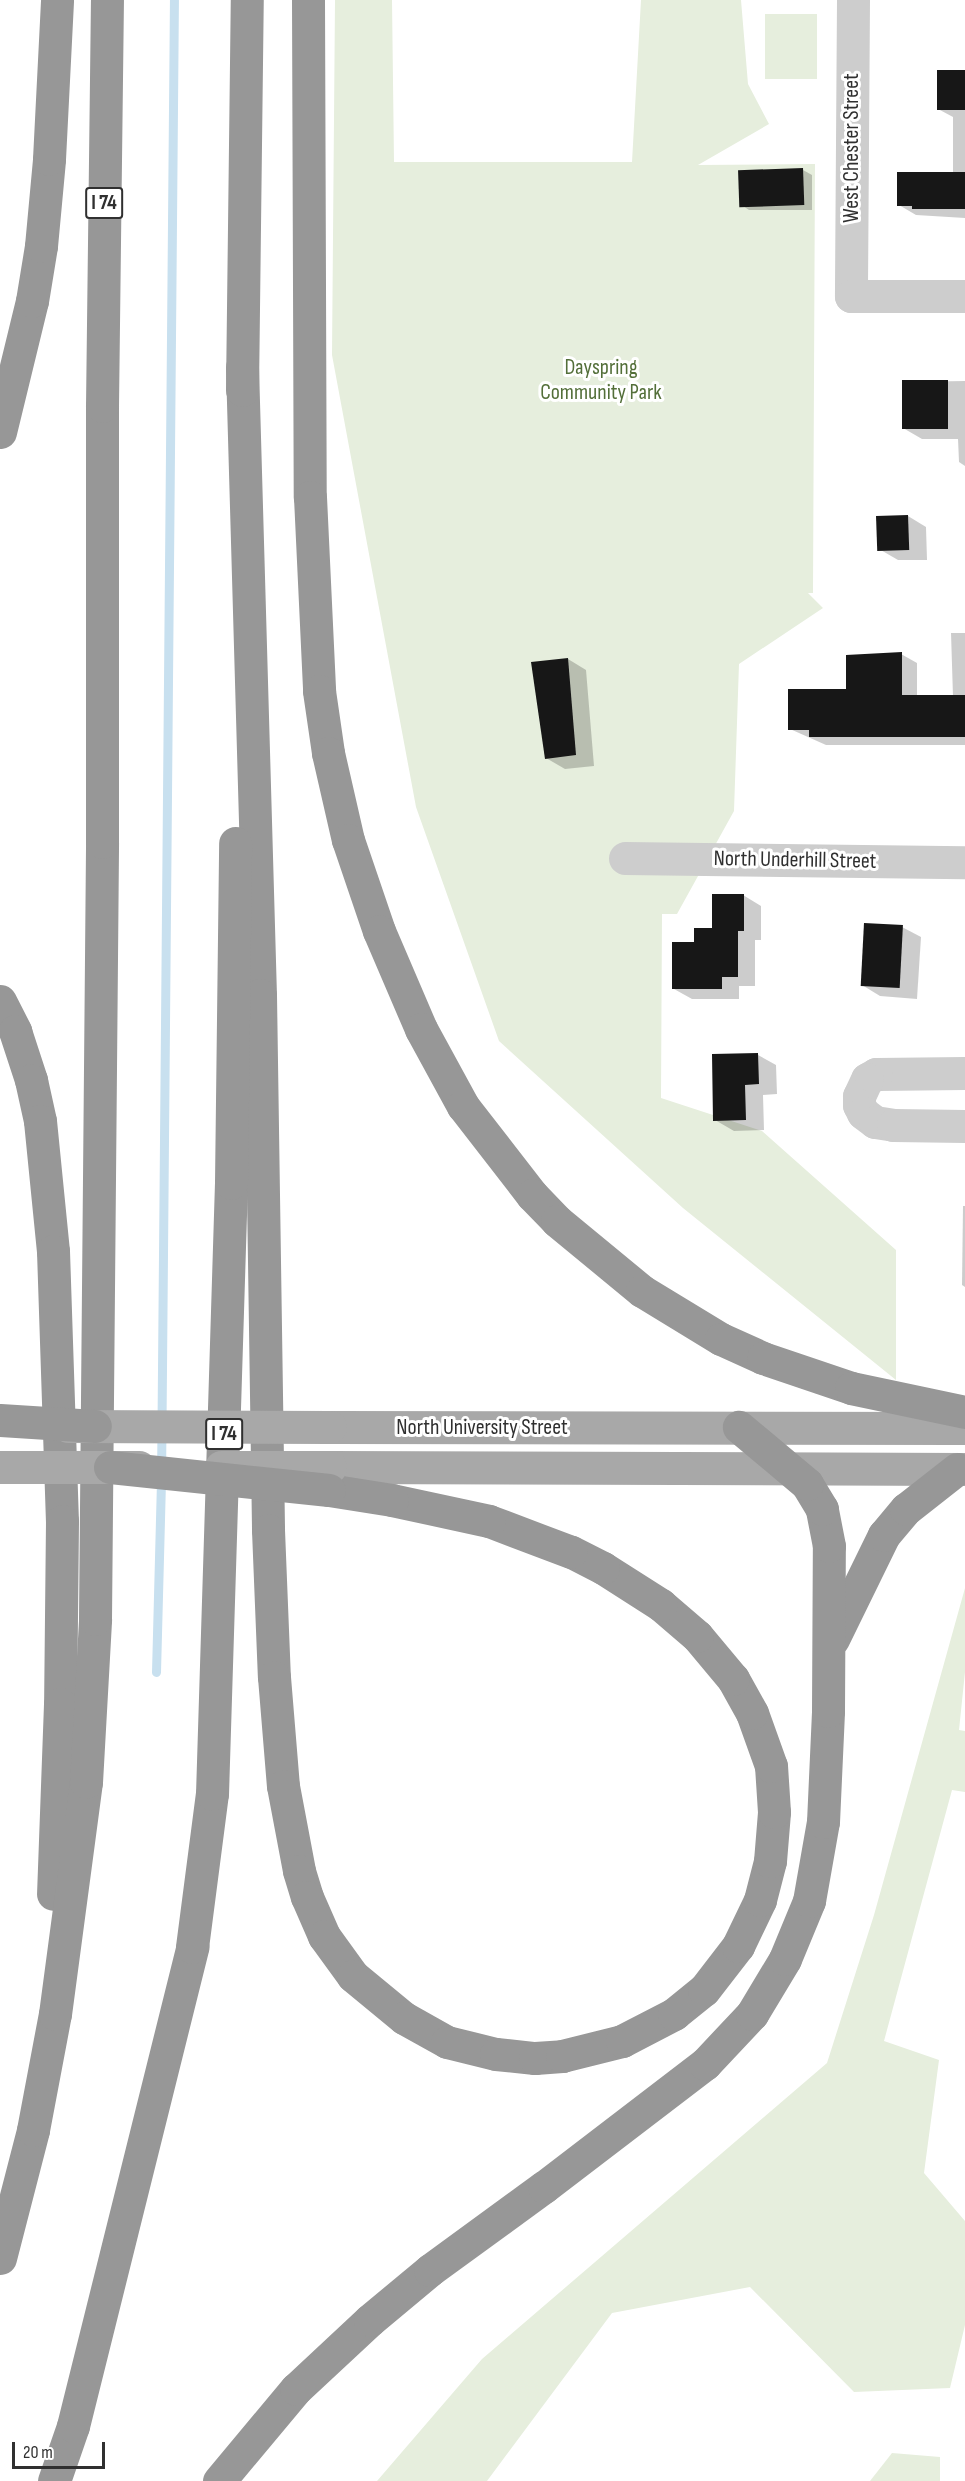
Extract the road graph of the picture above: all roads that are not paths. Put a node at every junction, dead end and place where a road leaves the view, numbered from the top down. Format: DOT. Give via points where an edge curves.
graph roads {
  1 [pos="57,0"];
  2 [pos="107,0"];
  3 [pos="247,0"];
  4 [pos="308,0"];
  5 [pos="853,0"];
  6 [pos="965,296"];
  7 [pos="242,367"];
  8 [pos="0,432"];
  9 [pos="625,858"];
  10 [pos="965,862"];
  11 [pos="0,1001"];
  12 [pos="965,1072"];
  13 [pos="965,1126"];
  14 [pos="965,1412"];
  15 [pos="0,1420"];
  16 [pos="0,1425"];
  17 [pos="95,1426"];
  18 [pos="739,1427"];
  19 [pos="965,1428"];
  20 [pos="0,1467"];
  21 [pos="110,1467"];
  22 [pos="791,1468"];
  23 [pos="961,1469"];
  24 [pos="330,1479"];
  25 [pos="829,1646"];
  26 [pos="33,2130"];
  27 [pos="0,2258"];
  28 [pos="54,2481"];
  29 [pos="219,2481"];
  1 -- 8 [label="highway" via="40,246 30,312"];
  2 -- 26 [label="highway, I 74" via="98,1553 90,1735 80,1842 55,2014"];
  3 -- 7 [label="highway, I 74"];
  4 -- 14 [label="highway" via="310,497 319,691 328,753 348,840 379,931 421,1029 463,1106 531,1195 642,1291 721,1339 763,1358 851,1388"];
  5 -- 6 [label="street, West Chester Street" via="851,296"];
  7 -- 24 [label="highway" via="260,995 268,1550 283,1786 299,1871 324,1936 353,1976 404,2018 447,2042 496,2054 562,2056 622,2041 675,2014 704,1990 738,1946 760,1900 770,1861 774,1812 771,1766 752,1713 733,1679 696,1636 661,1605 571,1552 489,1521 392,1500"];
  7 -- 28 [label="highway, I 74" via="231,1183 212,1794 192,1947 73,2426"];
  9 -- 10 [label="street, North Underhill Street"];
  11 -- 26 [label="highway" via="27,1062 40,1121 53,1251 58,1386 62,1544 57,1802"];
  12 -- 13 [label="street" via="876,1074 867,1079 859,1096 863,1113 875,1122"];
  15 -- 17 [label="highway, bridge"];
  16 -- 17 [label="main road, North University Street, bridge"];
  17 -- 18 [label="main road, North University Street, bridge"];
  18 -- 19 [label="main road, North University Street"];
  18 -- 22 [label="highway"];
  20 -- 21 [label="main road, bridge"];
  21 -- 24 [label="highway, bridge"];
  22 -- 23 [label="main road, North University Street"];
  22 -- 24 [label="main road, North University Street"];
  22 -- 25 [label="highway" via="812,1492 825,1520 830,1563"];
  23 -- 25 [label="highway" via="906,1509 884,1535"];
  25 -- 29 [label="highway" via="826,1794 809,1901 773,1980 752,2014 692,2075 430,2270 370,2320 296,2389"];
  26 -- 27 [label="highway, I 74"];
}
